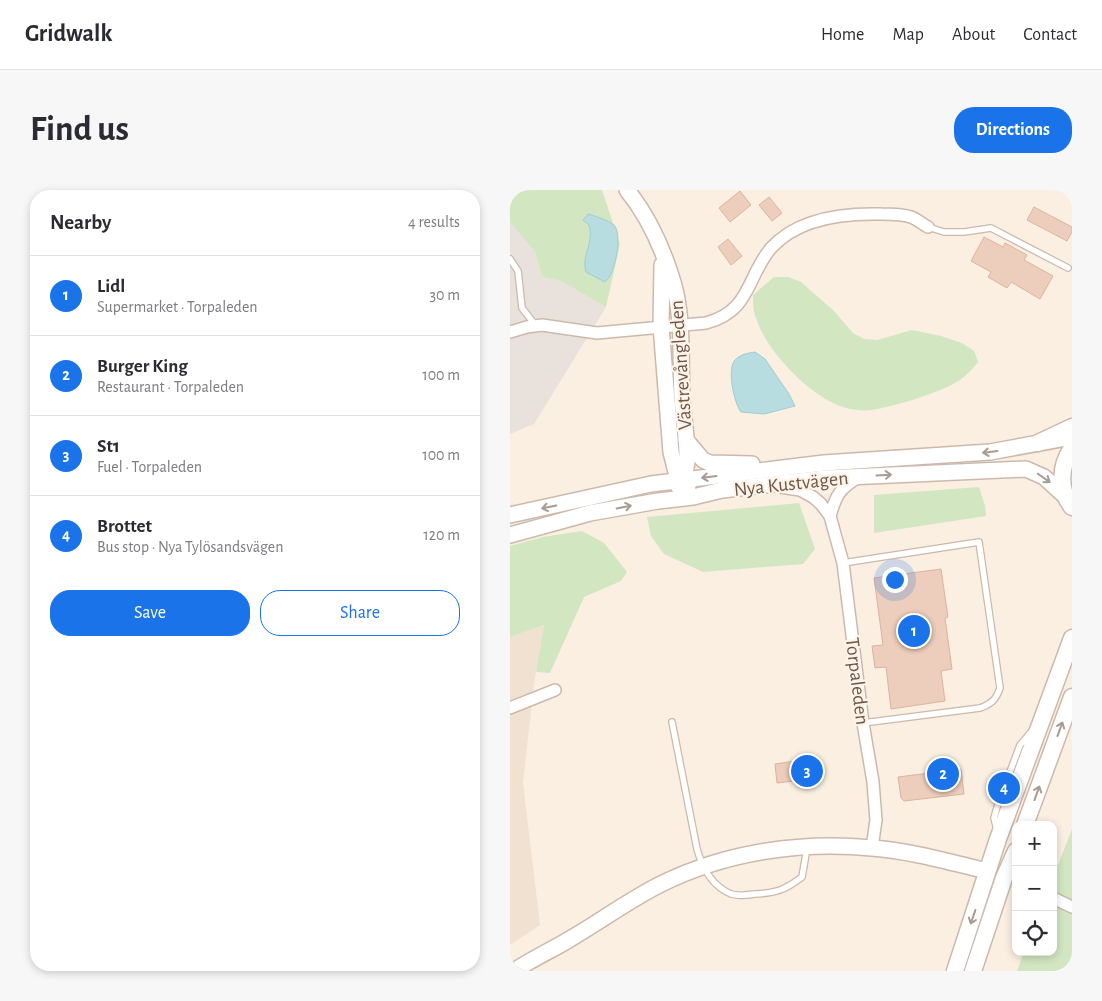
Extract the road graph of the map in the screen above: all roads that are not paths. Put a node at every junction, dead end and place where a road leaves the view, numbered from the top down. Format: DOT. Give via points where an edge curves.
graph roads {
  1 [pos="627,190"];
  2 [pos="928,226"];
  3 [pos="660,249"];
  4 [pos="510,259"];
  5 [pos="1068,268"];
  6 [pos="536,326"];
  7 [pos="661,326"];
  8 [pos="680,326"];
  9 [pos="510,332"];
  10 [pos="1072,427"];
  11 [pos="1072,437"];
  12 [pos="686,440"];
  13 [pos="1038,442"];
  14 [pos="1072,448"];
  15 [pos="671,452"];
  16 [pos="774,469"];
  17 [pos="862,476"];
  18 [pos="681,481"];
  19 [pos="651,484"];
  20 [pos="766,484"];
  21 [pos="722,490"];
  22 [pos="658,501"];
  23 [pos="1070,505"];
  24 [pos="510,516"];
  25 [pos="830,516"];
  26 [pos="510,535"];
  27 [pos="844,563"];
  28 [pos="1072,638"];
  29 [pos="555,690"];
  30 [pos="1072,697"];
  31 [pos="510,708"];
  32 [pos="672,722"];
  33 [pos="864,723"];
  34 [pos="1027,821"];
  35 [pos="807,847"];
  36 [pos="872,848"];
  37 [pos="703,866"];
  38 [pos="1013,866"];
  39 [pos="987,870"];
  40 [pos="1010,880"];
  41 [pos="1057,900"];
  42 [pos="1072,907"];
  43 [pos="514,971"];
  44 [pos="955,971"];
  45 [pos="973,971"];
  1 -- 3 [label="street, Västrevångleden" via="648,219"];
  2 -- 5 [label="lane" via="944,232 991,228"];
  2 -- 8 [label="street" via="910,217 855,213 809,224 772,247 745,296 728,314 706,323"];
  3 -- 7 [label="street, Västrevångleden" via="663,280"];
  3 -- 8 [label="street, Västrevångleden" via="673,283"];
  4 -- 6 [label="lane" via="518,272 522,308"];
  6 -- 7 [label="street" via="597,333"];
  6 -- 9 [label="street"];
  7 -- 8 [label="street"];
  7 -- 15 [label="street, Västrevångleden"];
  8 -- 12 [label="street, Västrevångleden"];
  10 -- 13 [label="main road"];
  11 -- 13 [label="street, Nya Kustvägen"];
  12 -- 16 [label="street" via="702,460 710,463 762,464"];
  12 -- 18 [label="street, Västrevångleden" via="686,472"];
  13 -- 16 [label="street, Nya Kustvägen, one-way" via="990,452"];
  14 -- 23 [label="main road" via="1062,472"];
  15 -- 18 [label="street, Västrevångleden"];
  15 -- 19 [label="street" via="667,465"];
  16 -- 18 [label="street, Nya Kustvägen, one-way"];
  17 -- 20 [label="street, Nya Kustvägen"];
  17 -- 23 [label="street, Nya Kustvägen, one-way" via="1026,468 1044,477"];
  17 -- 25 [label="street" via="840,490"];
  18 -- 19 [label="street, Nya Kustvägen"];
  18 -- 21 [label="street" via="697,490"];
  18 -- 22 [label="street"];
  19 -- 24 [label="street, Nya Kustvägen, one-way"];
  20 -- 21 [label="street, Nya Kustvägen"];
  20 -- 25 [label="street, Torpaleden" via="800,490 813,497"];
  21 -- 22 [label="street, Nya Kustvägen"];
  26 -- 22 [label="street, Nya Kustvägen, one-way" via="590,514"];
  25 -- 27 [label="street, Torpaleden"];
  27 -- 33 [label="street, Torpaleden"];
  27 -- 33 [label="lane" via="979,542 1000,688 990,704 980,708"];
  28 -- 39 [label="main road"];
  29 -- 31 [label="street"];
  34 -- 30 [label="main road, one-way"];
  32 -- 37 [label="lane"];
  33 -- 36 [label="street, Torpaleden" via="876,820"];
  35 -- 36 [label="street"];
  35 -- 37 [label="street" via="749,854"];
  35 -- 37 [label="lane" via="802,877 774,893 733,894 710,878"];
  36 -- 39 [label="street"];
  37 -- 43 [label="street" via="624,904"];
  38 -- 40 [label="main road"];
  39 -- 40 [label="street"];
  39 -- 44 [label="main road, one-way"];
  40 -- 45 [label="main road"];
  41 -- 42 [label="street"];
}
